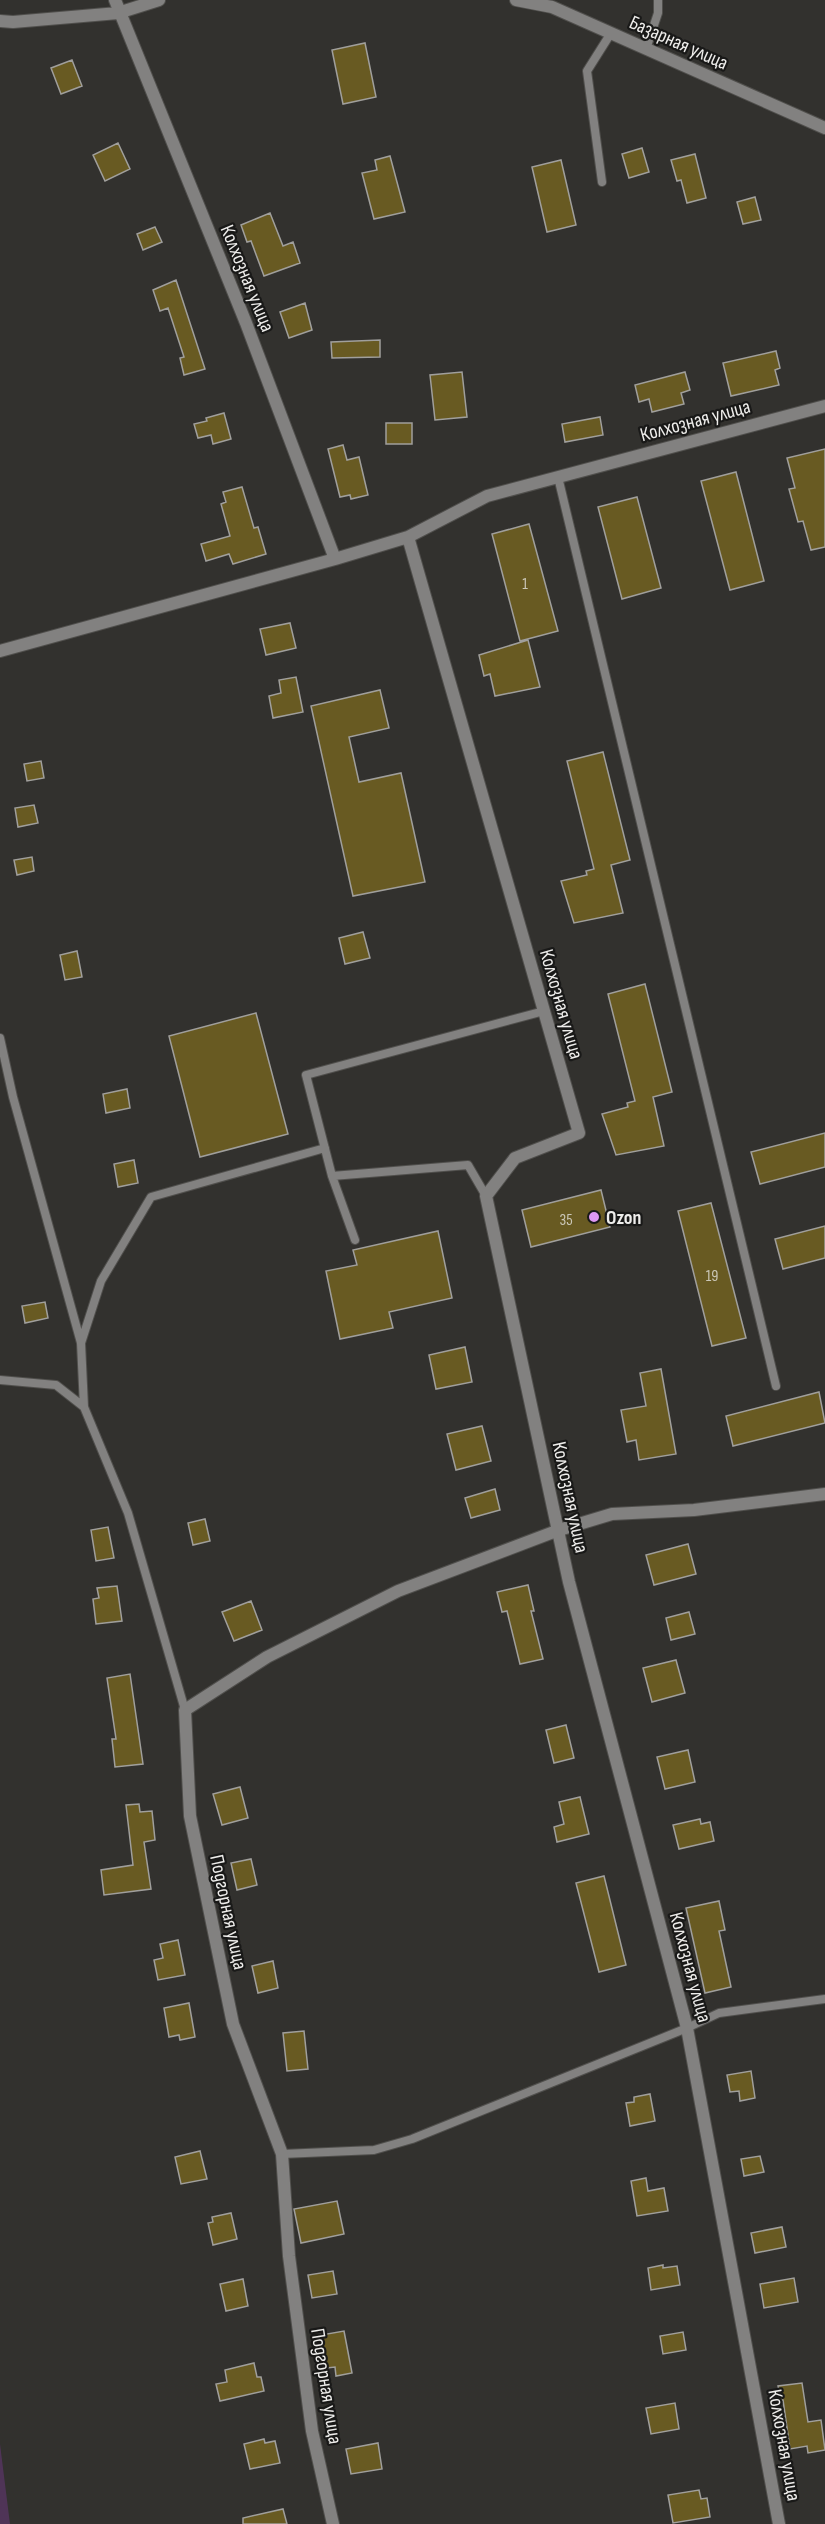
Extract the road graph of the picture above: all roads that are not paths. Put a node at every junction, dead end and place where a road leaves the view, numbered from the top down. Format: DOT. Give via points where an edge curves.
graph roads {
  1 [pos="115,0"];
  2 [pos="159,0"];
  3 [pos="516,0"];
  4 [pos="658,0"];
  5 [pos="118,13"];
  6 [pos="0,21"];
  7 [pos="13,22"];
  8 [pos="0,29"];
  9 [pos="611,33"];
  10 [pos="646,49"];
  11 [pos="825,128"];
  12 [pos="602,182"];
  13 [pos="825,406"];
  14 [pos="558,477"];
  15 [pos="408,537"];
  16 [pos="335,559"];
  17 [pos="0,651"];
  18 [pos="544,1011"];
  19 [pos="0,1038"];
  20 [pos="325,1148"];
  21 [pos="332,1176"];
  22 [pos="486,1196"];
  23 [pos="355,1239"];
  24 [pos="81,1343"];
  25 [pos="0,1380"];
  26 [pos="776,1386"];
  27 [pos="84,1407"];
  28 [pos="825,1494"];
  29 [pos="559,1530"];
  30 [pos="185,1710"];
  31 [pos="825,1999"];
  32 [pos="687,2028"];
  33 [pos="282,2154"];
  34 [pos="333,2524"];
  35 [pos="779,2524"];
  1 -- 5 [label="street, Колхозная улица"];
  2 -- 5 [label="street"];
  3 -- 9 [label="street, Базарная улица" via="552,7"];
  4 -- 10 [label="lane" via="658,13"];
  5 -- 7 [label="street"];
  5 -- 16 [label="street, Колхозная улица" via="246,323"];
  6 -- 7 [label="street"];
  7 -- 8 [label="street"];
  9 -- 10 [label="street, Базарная улица"];
  9 -- 12 [label="lane" via="587,71"];
  10 -- 11 [label="street, Базарная улица"];
  13 -- 14 [label="street, Колхозная улица"];
  14 -- 15 [label="street, Колхозная улица" via="487,496"];
  14 -- 26 [label="lane"];
  15 -- 16 [label="street, Колхозная улица"];
  15 -- 18 [label="street, Колхозная улица"];
  16 -- 17 [label="street, Колхозная улица"];
  18 -- 20 [label="lane" via="306,1075"];
  18 -- 22 [label="street, Колхозная улица" via="579,1133 515,1158"];
  19 -- 24 [label="lane"];
  20 -- 21 [label="lane"];
  20 -- 24 [label="lane" via="151,1197 101,1281"];
  21 -- 22 [label="lane" via="468,1165"];
  21 -- 23 [label="lane"];
  22 -- 29 [label="street, Колхозная улица"];
  24 -- 27 [label="lane"];
  25 -- 27 [label="lane" via="56,1385"];
  27 -- 30 [label="lane" via="128,1513"];
  28 -- 29 [label="street" via="694,1510 612,1514"];
  29 -- 30 [label="street" via="398,1591 267,1657"];
  29 -- 32 [label="street, Колхозная улица" via="569,1582"];
  30 -- 33 [label="street, Подгорная улица" via="190,1816 232,2024"];
  31 -- 32 [label="lane" via="719,2013"];
  32 -- 33 [label="lane" via="412,2139 374,2150"];
  32 -- 35 [label="street, Колхозная улица"];
  33 -- 34 [label="street, Подгорная улица" via="289,2256 312,2431"];
}
